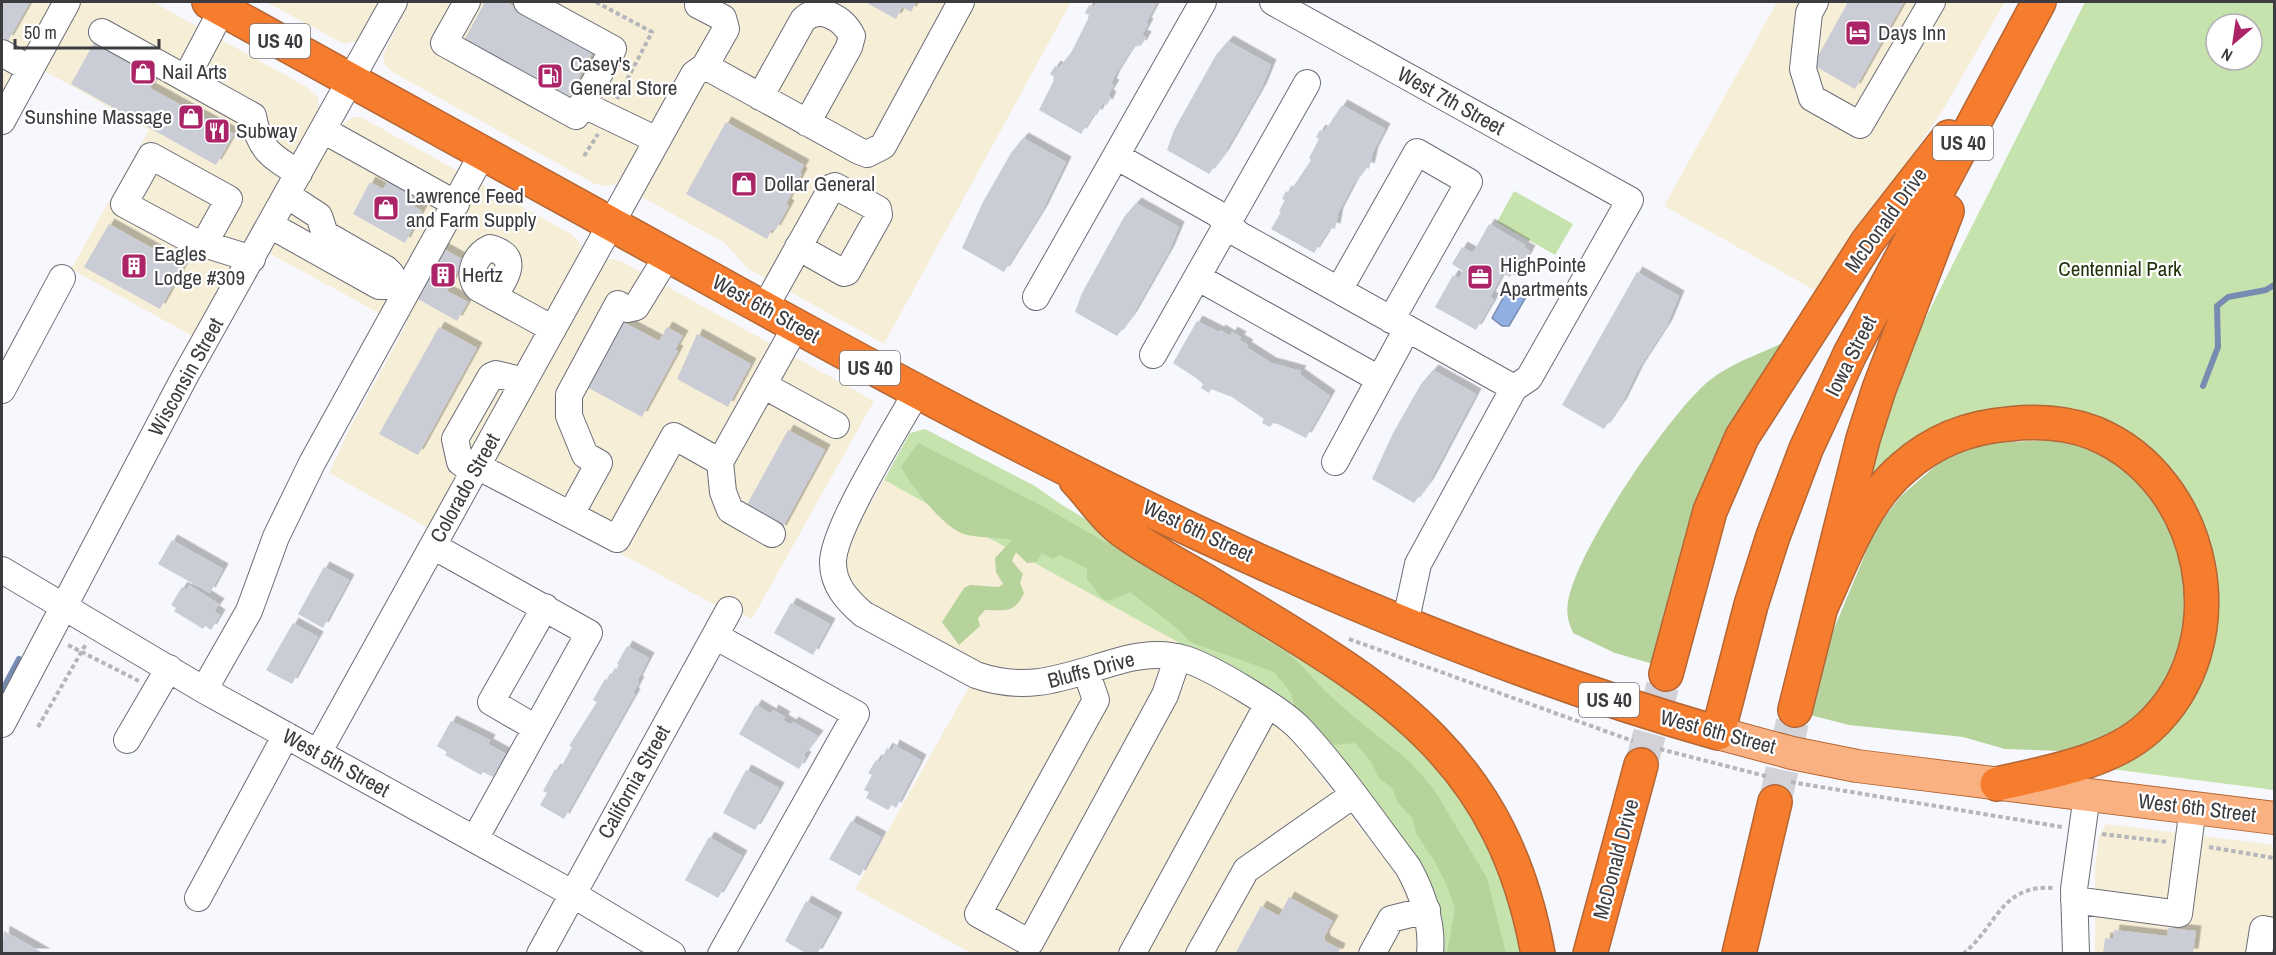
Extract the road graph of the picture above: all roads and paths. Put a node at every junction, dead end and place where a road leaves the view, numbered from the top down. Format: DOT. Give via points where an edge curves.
graph roads {
  1 [pos="67,2"];
  2 [pos="394,2"];
  3 [pos="467,2"];
  4 [pos="527,2"];
  5 [pos="700,2"];
  6 [pos="962,2"];
  7 [pos="1203,2"];
  8 [pos="1273,2"];
  9 [pos="1815,2"];
  10 [pos="1932,2"];
  11 [pos="2039,2"];
  12 [pos="219,4"];
  13 [pos="102,32"];
  14 [pos="11,66"];
  15 [pos="705,66"];
  16 [pos="2003,67"];
  17 [pos="186,78"];
  18 [pos="351,80"];
  19 [pos="1307,83"];
  20 [pos="760,97"];
  21 [pos="582,104"];
  22 [pos="2,121"];
  23 [pos="807,123"];
  24 [pos="323,130"];
  25 [pos="657,140"];
  26 [pos="483,153"];
  27 [pos="1116,156"];
  28 [pos="293,184"];
  29 [pos="456,204"];
  30 [pos="1227,223"];
  31 [pos="611,224"];
  32 [pos="270,225"];
  33 [pos="204,244"];
  34 [pos="798,247"];
  35 [pos="668,255"];
  36 [pos="252,259"];
  37 [pos="1197,277"];
  38 [pos="62,278"];
  39 [pos="1339,290"];
  40 [pos="494,297"];
  41 [pos="1035,297"];
  42 [pos="764,309"];
  43 [pos="1399,324"];
  44 [pos="796,326"];
  45 [pos="553,329"];
  46 [pos="1153,355"];
  47 [pos="1379,380"];
  48 [pos="763,385"];
  49 [pos="1514,388"];
  50 [pos="2,390"];
  51 [pos="916,393"];
  52 [pos="836,426"];
  53 [pos="720,462"];
  54 [pos="1335,462"];
  55 [pos="1065,468"];
  56 [pos="475,469"];
  57 [pos="571,514"];
  58 [pos="772,534"];
  59 [pos="433,546"];
  60 [pos="2,570"];
  61 [pos="63,604"];
  62 [pos="1821,607"];
  63 [pos="545,608"];
  64 [pos="729,610"];
  65 [pos="95,624"];
  66 [pos="1405,624"];
  67 [pos="49,634"];
  68 [pos="715,636"];
  69 [pos="82,653"];
  70 [pos="1178,657"];
  71 [pos="1086,671"];
  72 [pos="1666,674"];
  73 [pos="162,679"];
  74 [pos="204,690"];
  75 [pos="1268,704"];
  76 [pos="1795,710"];
  77 [pos="2,723"];
  78 [pos="38,727"];
  79 [pos="536,728"];
  80 [pos="1718,733"];
  81 [pos="286,735"];
  82 [pos="127,740"];
  83 [pos="318,753"];
  84 [pos="1641,765"];
  85 [pos="1997,784"];
  86 [pos="1353,795"];
  87 [pos="2087,795"];
  88 [pos="1775,802"];
  89 [pos="2193,807"];
  90 [pos="2274,818"];
  91 [pos="475,839"];
  92 [pos="572,894"];
  93 [pos="2074,894"];
  94 [pos="198,898"];
  95 [pos="1427,910"];
  96 [pos="2274,931"];
  97 [pos="2076,953"];
  98 [pos="540,954"];
  99 [pos="672,954"];
  100 [pos="721,954"];
  101 [pos="1132,954"];
  102 [pos="1199,954"];
  103 [pos="1372,954"];
  104 [pos="1430,954"];
  105 [pos="1538,954"];
  106 [pos="1590,954"];
  107 [pos="1739,954"];
  108 [pos="1963,954"];
  109 [pos="2259,954"];
  1 -- 14 [label="street"];
  2 -- 18 [label="street, Wisconsin Street"];
  3 -- 21 [label="street" via="444,43 576,116"];
  4 -- 21 [label="street" via="613,49"];
  5 -- 15 [label="street" via="698,5 726,23"];
  6 -- 23 [label="street" via="883,146 867,154 859,152"];
  7 -- 27 [label="street"];
  8 -- 49 [label="street, West 7th Street" via="1630,200 1529,378"];
  9 -- 10 [label="street" via="1809,13 1803,69 1812,98 1860,125"];
  11 -- 16 [label="highway, Iowa Street / US 40"];
  12 -- 17 [label="street"];
  12 -- 18 [label="highway, West 6th Street / US 40"];
  13 -- 17 [label="street"];
  14 -- 22 [label="street"];
  15 -- 20 [label="street"];
  15 -- 25 [label="street" via="694,74"];
  16 -- 62 [label="highway, McDonald Drive" via="1879,389"];
  16 -- 72 [label="highway, McDonald Drive" via="1868,241 1742,437 1710,511"];
  16 -- 80 [label="highway, Iowa Street / US 40" via="1850,354 1806,448 1751,605"];
  17 -- 28 [label="street" via="253,116 256,134"];
  18 -- 24 [label="street, Wisconsin Street"];
  18 -- 26 [label="highway, West 6th Street / US 40"];
  19 -- 30 [label="street"];
  20 -- 23 [label="street"];
  20 -- 23 [label="street" via="802,20 810,12 820,11 847,26 852,36"];
  21 -- 25 [label="street"];
  24 -- 28 [label="street, Wisconsin Street"];
  24 -- 29 [label="street"];
  25 -- 31 [label="street"];
  26 -- 29 [label="street"];
  26 -- 31 [label="highway, West 6th Street / US 40"];
  27 -- 30 [label="street" via="1218,214"];
  27 -- 41 [label="street"];
  28 -- 32 [label="street, Wisconsin Street"];
  28 -- 32 [label="street" via="319,216 325,234 386,268 391,281 379,286"];
  29 -- 74 [label="street" via="312,463 276,537 249,611"];
  30 -- 37 [label="street"];
  30 -- 39 [label="street" via="1238,234"];
  31 -- 35 [label="highway, West 6th Street / US 40"];
  31 -- 45 [label="street"];
  32 -- 36 [label="street, Wisconsin Street"];
  33 -- 36 [label="street"];
  34 -- 42 [label="street"];
  35 -- 42 [label="highway, West 6th Street / US 40"];
  35 -- 57 [label="street" via="636,307 627,309 618,304 569,395 569,416 585,455 599,463"];
  36 -- 61 [label="street, Wisconsin Street"];
  37 -- 46 [label="street"];
  37 -- 47 [label="street"];
  38 -- 50 [label="street"];
  39 -- 43 [label="street"];
  39 -- 43 [label="street" via="1417,152 1469,182"];
  40 -- 45 [label="street"];
  42 -- 44 [label="highway, West 6th Street / US 40"];
  43 -- 47 [label="street"];
  43 -- 49 [label="street"];
  44 -- 48 [label="street"];
  44 -- 51 [label="highway, West 6th Street / US 40"];
  45 -- 56 [label="street" via="524,381 491,376 454,439 460,462"];
  47 -- 54 [label="street"];
  48 -- 52 [label="street"];
  48 -- 53 [label="street"];
  49 -- 66 [label="street" via="1418,564"];
  51 -- 55 [label="highway, West 6th Street / US 40"];
  51 -- 71 [label="street, Bluffs Drive" via="836,538 833,566 843,595 863,614 993,681 1039,684"];
  53 -- 57 [label="street" via="674,436 617,539"];
  53 -- 58 [label="street" via="723,492 730,510"];
  55 -- 66 [label="highway, West 6th Street / US 40"];
  55 -- 105 [label="highway" via="1124,532 1328,656 1381,691 1427,732 1459,766 1490,811 1512,858 1531,915"];
  56 -- 57 [label="street"];
  56 -- 59 [label="street, Colorado Street"];
  59 -- 63 [label="street"];
  59 -- 83 [label="street, Colorado Street"];
  60 -- 61 [label="street, West 5th Street"];
  61 -- 65 [label="street, West 5th Street"];
  61 -- 67 [label="street, Wisconsin Street"];
  62 -- 76 [label="highway, McDonald Drive"];
  62 -- 85 [label="highway" via="1864,516 1881,492 1925,450 1952,437 1984,426 2021,423 2073,427 2112,442 2161,484 2178,509 2198,555 2203,610 2188,670 2162,714 2130,741 2083,762"];
  63 -- 79 [label="street" via="589,633"];
  63 -- 79 [label="street" via="491,702"];
  64 -- 68 [label="street, California Street"];
  65 -- 69 [label="path"];
  65 -- 73 [label="street, West 5th Street"];
  66 -- 80 [label="highway, West 6th Street / US 40" via="1604,699"];
  67 -- 69 [label="path"];
  67 -- 77 [label="street, Wisconsin Street"];
  68 -- 92 [label="street, California Street"];
  68 -- 100 [label="street" via="856,714"];
  69 -- 73 [label="path"];
  69 -- 78 [label="path"];
  70 -- 71 [label="street, Bluffs Drive" via="1148,654"];
  70 -- 71 [label="street" via="1165,695 1030,943 978,914 1096,700"];
  70 -- 75 [label="street, Bluffs Drive"];
  73 -- 74 [label="street, West 5th Street"];
  73 -- 82 [label="street"];
  74 -- 81 [label="street, West 5th Street"];
  75 -- 86 [label="street, Bluffs Drive" via="1301,729"];
  75 -- 101 [label="street"];
  79 -- 91 [label="street"];
  80 -- 85 [label="main road, West 6th Street" via="1857,766"];
  81 -- 83 [label="street, West 5th Street"];
  81 -- 94 [label="street"];
  83 -- 91 [label="street, West 5th Street"];
  84 -- 106 [label="highway, McDonald Drive"];
  85 -- 87 [label="main road, West 6th Street"];
  86 -- 95 [label="street, Bluffs Drive" via="1408,867"];
  86 -- 102 [label="street" via="1246,870"];
  87 -- 89 [label="main road, West 6th Street"];
  87 -- 93 [label="street"];
  88 -- 107 [label="highway"];
  89 -- 90 [label="main road, West 6th Street"];
  89 -- 93 [label="street" via="2179,914"];
  91 -- 92 [label="street, West 5th Street"];
  92 -- 98 [label="street, California Street"];
  92 -- 99 [label="street, West 5th Street"];
  93 -- 97 [label="street"];
  93 -- 108 [label="path" via="2047,887 2023,891 2007,901"];
  95 -- 103 [label="street" via="1391,920"];
  95 -- 104 [label="street, Bluffs Drive"];
  96 -- 109 [label="street" via="2263,929"];
}
